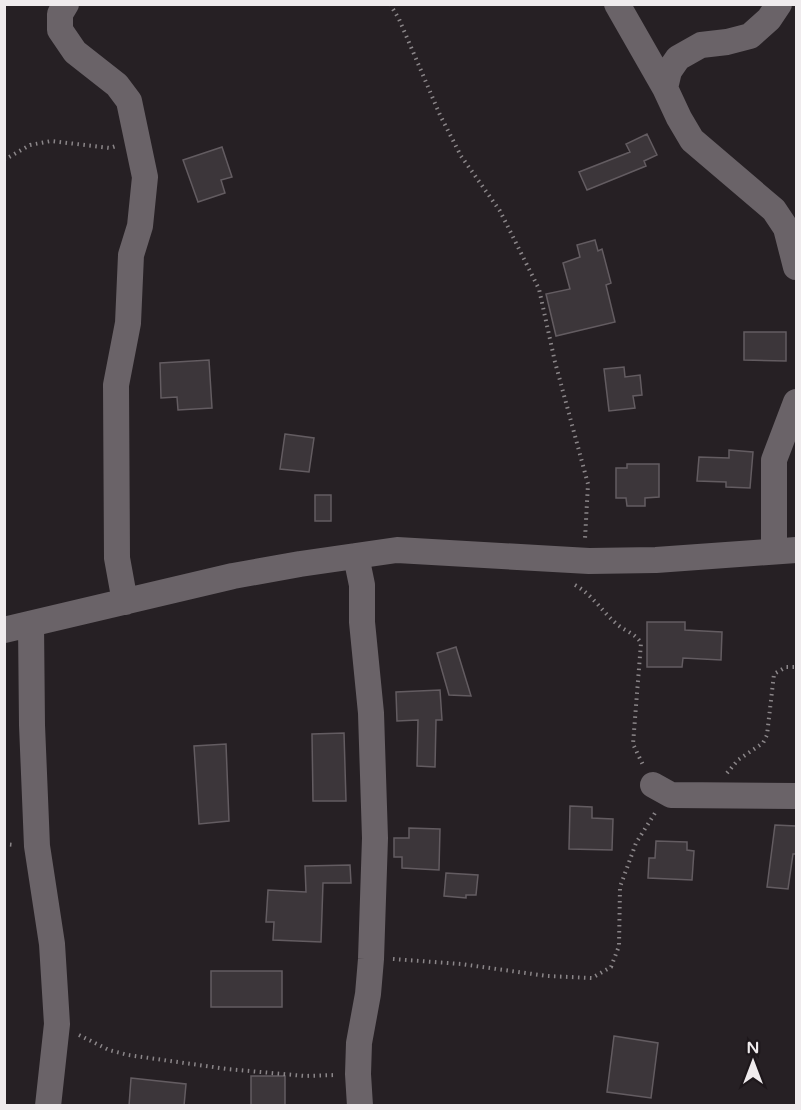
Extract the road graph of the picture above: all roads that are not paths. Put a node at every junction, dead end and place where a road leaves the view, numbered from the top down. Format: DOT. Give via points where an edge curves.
graph roads {
  1 [pos="66,4"];
  2 [pos="617,4"];
  3 [pos="779,4"];
  4 [pos="665,88"];
  5 [pos="796,267"];
  6 [pos="796,402"];
  7 [pos="785,550"];
  8 [pos="356,556"];
  9 [pos="125,602"];
  10 [pos="31,624"];
  11 [pos="4,630"];
  12 [pos="662,790"];
  13 [pos="796,796"];
  14 [pos="48,1106"];
  15 [pos="360,1106"];
  1 -- 9 [label="street" via="60,14 60,30 75,52 117,85 129,101 145,177 140,226 131,255 128,322 116,385 117,558"];
  2 -- 4 [label="street"];
  3 -- 4 [label="street" via="750,36 701,45 678,58 669,71"];
  4 -- 5 [label="street" via="692,140 774,210 786,228"];
  6 -- 7 [label="street" via="774,460"];
  7 -- 8 [label="street" via="589,561 396,550"];
  8 -- 9 [label="street" via="233,576"];
  8 -- 15 [label="street" via="362,585 371,713 375,884 368,994 359,1043"];
  9 -- 10 [label="street"];
  10 -- 11 [label="street"];
  10 -- 14 [label="street" via="36,835 52,944 57,1024"];
  12 -- 13 [label="street" via="706,796"];
}
